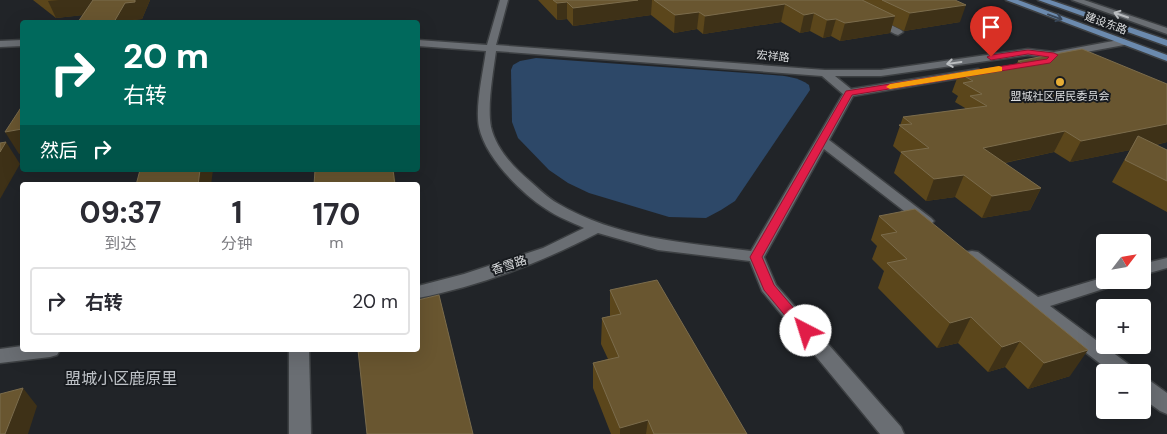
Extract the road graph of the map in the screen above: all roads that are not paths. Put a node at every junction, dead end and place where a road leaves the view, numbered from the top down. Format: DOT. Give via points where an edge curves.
graph roads {
  1 [pos="504,0"];
  2 [pos="1010,0"];
  3 [pos="1042,0"];
  4 [pos="1076,0"];
  5 [pos="866,16"];
  6 [pos="1167,31"];
  7 [pos="898,32"];
  8 [pos="1124,42"];
  9 [pos="20,43"];
  10 [pos="420,43"];
  11 [pos="0,44"];
  12 [pos="1167,44"];
  13 [pos="491,47"];
  14 [pos="1054,55"];
  15 [pos="1167,58"];
  16 [pos="1030,64"];
  17 [pos="992,70"];
  18 [pos="825,73"];
  19 [pos="849,93"];
  20 [pos="822,141"];
  21 [pos="596,228"];
  22 [pos="941,232"];
  23 [pos="956,244"];
  24 [pos="756,257"];
  25 [pos="1167,263"];
  26 [pos="1151,267"];
  27 [pos="1096,285"];
  28 [pos="420,291"];
  29 [pos="1036,304"];
  30 [pos="33,352"];
  31 [pos="299,352"];
  32 [pos="0,356"];
  33 [pos="1114,364"];
  34 [pos="1151,393"];
  35 [pos="1167,405"];
  36 [pos="300,434"];
  37 [pos="893,434"];
  1 -- 13 [label="street"];
  2 -- 8 [label="main road, 建设东路, one-way"];
  3 -- 12 [label="main road, 建设东路"];
  6 -- 4 [label="street, one-way"];
  5 -- 7 [label="street"];
  8 -- 14 [label="street, 宏祥路"];
  8 -- 15 [label="main road, 建设东路"];
  9 -- 11 [label="street"];
  10 -- 13 [label="street, 宏祥路"];
  13 -- 18 [label="street, 宏祥路"];
  13 -- 21 [label="street" via="485,127 494,149 512,174 551,206"];
  14 -- 16 [label="street" via="1050,61"];
  14 -- 18 [label="street, 宏祥路, one-way" via="1028,52 881,73"];
  17 -- 19 [label="street"];
  18 -- 19 [label="street"];
  19 -- 20 [label="street"];
  20 -- 22 [label="street"];
  20 -- 24 [label="street"];
  21 -- 24 [label="street" via="658,245"];
  21 -- 28 [label="street, 香雪路" via="549,252"];
  23 -- 29 [label="street"];
  24 -- 37 [label="street" via="768,287"];
  25 -- 26 [label="street"];
  27 -- 29 [label="street"];
  29 -- 33 [label="street"];
  30 -- 32 [label="street"];
  31 -- 36 [label="street"];
  34 -- 35 [label="street"];
}
